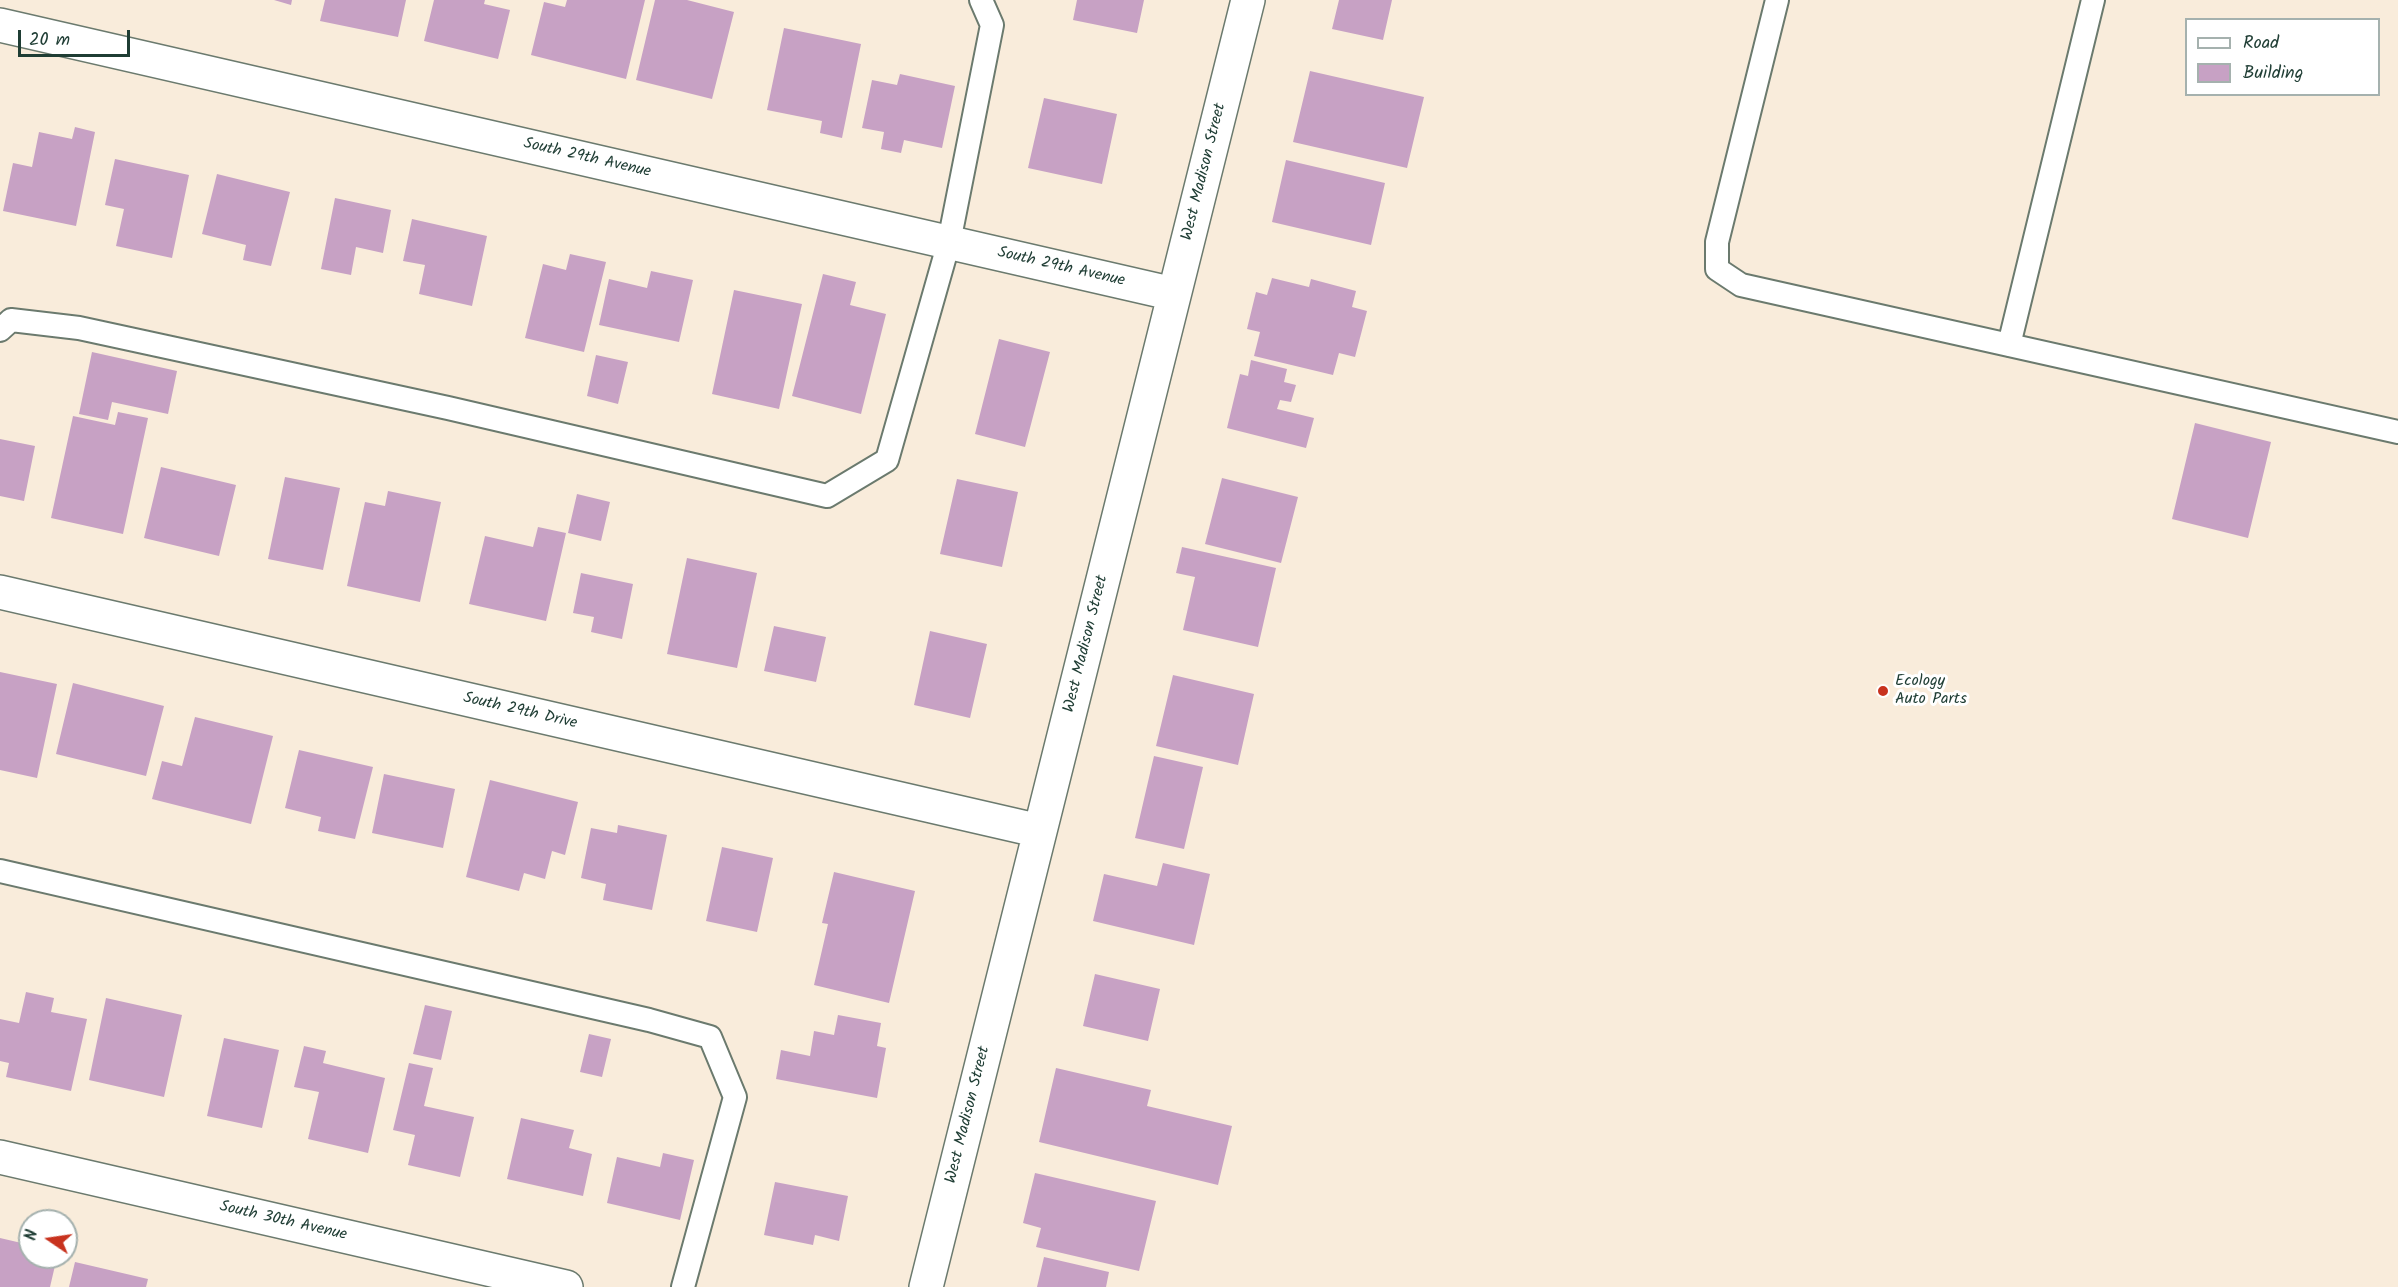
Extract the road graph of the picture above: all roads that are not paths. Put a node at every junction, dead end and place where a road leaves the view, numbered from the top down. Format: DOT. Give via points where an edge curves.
graph roads {
  1 [pos="981,0"];
  2 [pos="1248,0"];
  3 [pos="1777,0"];
  4 [pos="2093,0"];
  5 [pos="0,25"];
  6 [pos="949,242"];
  7 [pos="1174,294"];
  8 [pos="0,330"];
  9 [pos="2009,345"];
  10 [pos="2398,432"];
  11 [pos="0,592"];
  12 [pos="1040,831"];
  13 [pos="0,871"];
  14 [pos="0,1157"];
  15 [pos="566,1287"];
  16 [pos="683,1287"];
  17 [pos="926,1287"];
  1 -- 6 [label="lane" via="992,25"];
  2 -- 7 [label="street, West Madison Street"];
  3 -- 9 [label="lane" via="1717,242 1717,269 1741,285"];
  4 -- 9 [label="lane"];
  5 -- 6 [label="street, South 29th Avenue"];
  6 -- 7 [label="street, South 29th Avenue"];
  6 -- 8 [label="lane" via="887,460 828,496 79,328 11,320"];
  7 -- 12 [label="street, West Madison Street"];
  9 -- 10 [label="lane"];
  11 -- 12 [label="street, South 29th Drive"];
  12 -- 17 [label="street, West Madison Street"];
  13 -- 16 [label="lane" via="710,1037 735,1097"];
  14 -- 15 [label="street, South 30th Avenue"];
}
